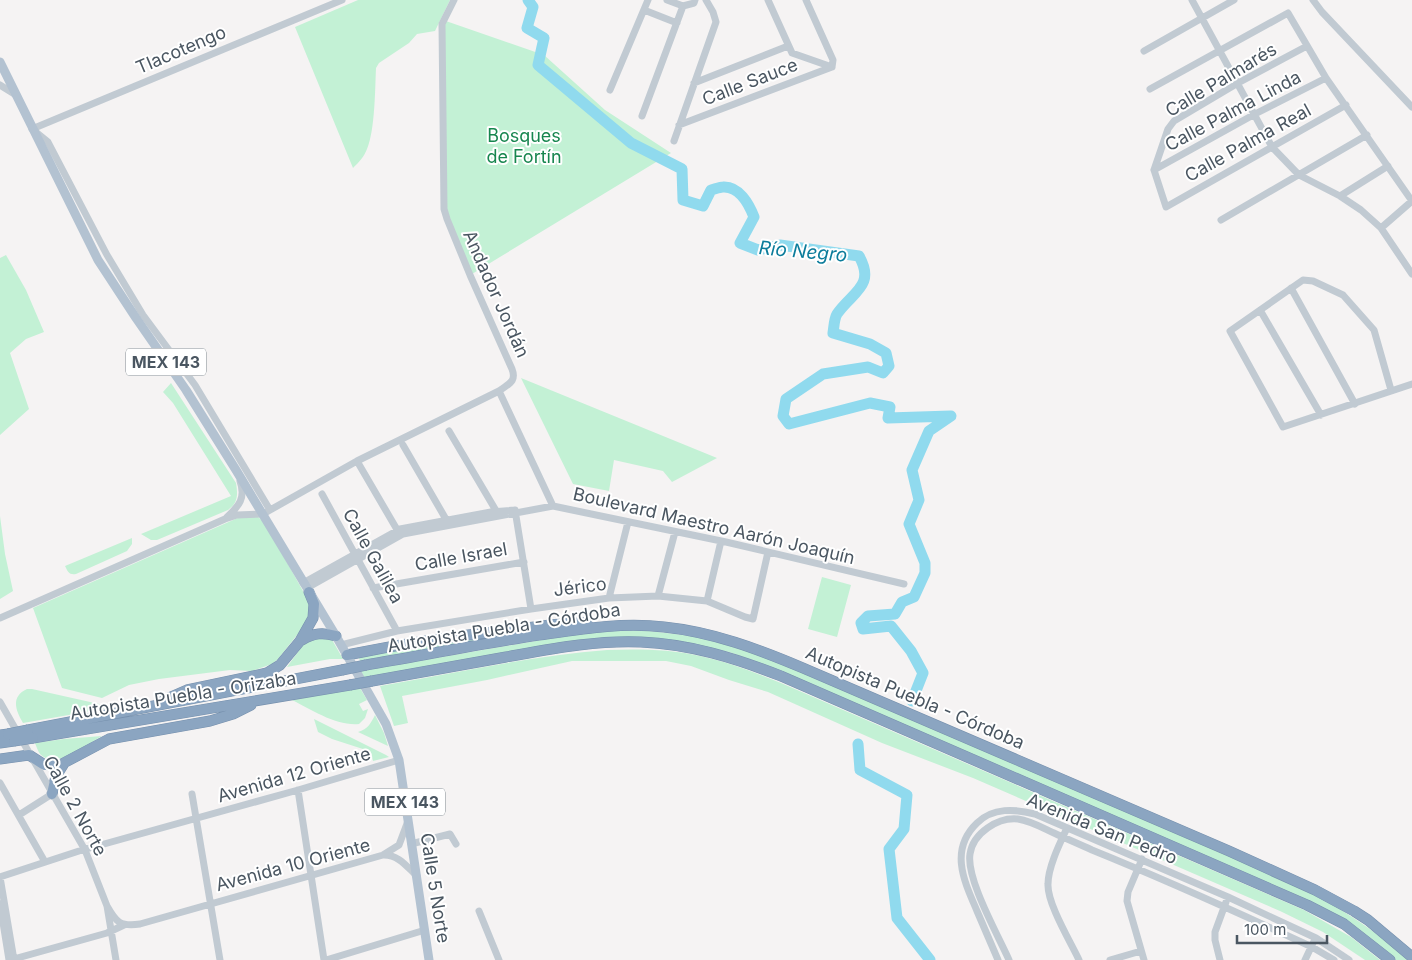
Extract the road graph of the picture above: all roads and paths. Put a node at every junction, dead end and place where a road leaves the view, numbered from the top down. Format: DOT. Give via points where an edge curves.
graph roads {
  1 [pos="342,0"];
  2 [pos="454,0"];
  3 [pos="648,0"];
  4 [pos="667,0"];
  5 [pos="695,0"];
  6 [pos="706,0"];
  7 [pos="768,0"];
  8 [pos="806,0"];
  9 [pos="1192,0"];
  10 [pos="1234,0"];
  11 [pos="1313,0"];
  12 [pos="684,6"];
  13 [pos="644,10"];
  14 [pos="1203,18"];
  15 [pos="677,23"];
  16 [pos="788,46"];
  17 [pos="1307,46"];
  18 [pos="1220,49"];
  19 [pos="1144,51"];
  20 [pos="0,62"];
  21 [pos="832,67"];
  22 [pos="1326,78"];
  23 [pos="694,83"];
  24 [pos="1238,83"];
  25 [pos="0,85"];
  26 [pos="610,90"];
  27 [pos="1150,90"];
  28 [pos="16,95"];
  29 [pos="1346,105"];
  30 [pos="1412,107"];
  31 [pos="1255,114"];
  32 [pos="642,116"];
  33 [pos="679,125"];
  34 [pos="32,129"];
  35 [pos="1367,135"];
  36 [pos="674,141"];
  37 [pos="1272,147"];
  38 [pos="1388,166"];
  39 [pos="1154,170"];
  40 [pos="1298,175"];
  41 [pos="1340,196"];
  42 [pos="1412,201"];
  43 [pos="1221,220"];
  44 [pos="1381,228"];
  45 [pos="1412,274"];
  46 [pos="1292,288"];
  47 [pos="1260,310"];
  48 [pos="1412,384"];
  49 [pos="1391,390"];
  50 [pos="499,391"];
  51 [pos="1355,404"];
  52 [pos="1320,415"];
  53 [pos="449,431"];
  54 [pos="403,445"];
  55 [pos="356,461"];
  56 [pos="236,470"];
  57 [pos="322,494"];
  58 [pos="553,506"];
  59 [pos="266,512"];
  60 [pos="516,512"];
  61 [pos="498,514"];
  62 [pos="225,519"];
  63 [pos="628,522"];
  64 [pos="448,523"];
  65 [pos="675,532"];
  66 [pos="398,533"];
  67 [pos="721,541"];
  68 [pos="768,552"];
  69 [pos="357,556"];
  70 [pos="524,562"];
  71 [pos="904,584"];
  72 [pos="306,588"];
  73 [pos="373,588"];
  74 [pos="658,596"];
  75 [pos="609,598"];
  76 [pos="707,601"];
  77 [pos="531,608"];
  78 [pos="0,618"];
  79 [pos="615,625"];
  80 [pos="397,631"];
  81 [pos="339,640"];
  82 [pos="300,641"];
  83 [pos="347,654"];
  84 [pos="366,665"];
  85 [pos="372,681"];
  86 [pos="261,700"];
  87 [pos="0,702"];
  88 [pos="150,707"];
  89 [pos="30,734"];
  90 [pos="7,737"];
  91 [pos="0,743"];
  92 [pos="30,755"];
  93 [pos="0,759"];
  94 [pos="398,760"];
  95 [pos="63,765"];
  96 [pos="0,783"];
  97 [pos="298,790"];
  98 [pos="52,794"];
  99 [pos="192,794"];
  100 [pos="19,815"];
  101 [pos="197,818"];
  102 [pos="408,821"];
  103 [pos="1067,828"];
  104 [pos="1063,837"];
  105 [pos="411,844"];
  106 [pos="456,844"];
  107 [pos="85,850"];
  108 [pos="383,855"];
  109 [pos="1142,860"];
  110 [pos="45,862"];
  111 [pos="1138,868"];
  112 [pos="312,874"];
  113 [pos="417,876"];
  114 [pos="0,877"];
  115 [pos="1228,898"];
  116 [pos="211,903"];
  117 [pos="0,904"];
  118 [pos="107,906"];
  119 [pos="1224,906"];
  120 [pos="479,910"];
  121 [pos="124,925"];
  122 [pos="425,930"];
  123 [pos="111,931"];
  124 [pos="1316,938"];
  125 [pos="1312,947"];
  126 [pos="1141,952"];
  127 [pos="1412,957"];
  128 [pos="12,960"];
  129 [pos="116,960"];
  130 [pos="220,960"];
  131 [pos="325,960"];
  132 [pos="429,960"];
  133 [pos="499,960"];
  134 [pos="998,960"];
  135 [pos="1009,960"];
  136 [pos="1079,960"];
  137 [pos="1110,960"];
  138 [pos="1144,960"];
  139 [pos="1220,960"];
  140 [pos="1305,960"];
  141 [pos="1334,960"];
  142 [pos="1349,960"];
  143 [pos="1390,960"];
  1 -- 34 [label="street, Tlacotengo"];
  2 -- 50 [label="street, Andador Jordán" via="442,24 444,209 514,374 513,381"];
  3 -- 13 [label="street"];
  4 -- 12 [label="street"];
  5 -- 12 [label="street"];
  6 -- 23 [label="street" via="716,22"];
  7 -- 16 [label="street"];
  8 -- 21 [label="street" via="833,60"];
  9 -- 14 [label="street"];
  10 -- 14 [label="street"];
  11 -- 30 [label="street"];
  12 -- 15 [label="street"];
  13 -- 15 [label="street"];
  13 -- 26 [label="street"];
  14 -- 18 [label="street"];
  14 -- 19 [label="street"];
  15 -- 32 [label="street"];
  16 -- 21 [label="street" via="792,53"];
  16 -- 23 [label="street"];
  17 -- 18 [label="street" via="1288,12"];
  17 -- 22 [label="street"];
  17 -- 24 [label="street, Calle Palmarés"];
  18 -- 24 [label="street"];
  18 -- 27 [label="street"];
  20 -- 28 [label="main road, MEX 143"];
  21 -- 33 [label="street, Calle Sauce"];
  22 -- 29 [label="street"];
  22 -- 31 [label="street, Calle Palma Linda"];
  23 -- 33 [label="street"];
  24 -- 31 [label="street"];
  24 -- 39 [label="street, Calle Palmarés" via="1174,122 1168,129"];
  25 -- 28 [label="street"];
  28 -- 34 [label="main road, MEX 143"];
  29 -- 35 [label="street"];
  29 -- 37 [label="street, Calle Palma Real"];
  31 -- 37 [label="street"];
  31 -- 39 [label="street, Calle Palma Linda"];
  33 -- 36 [label="street"];
  34 -- 56 [label="main road, MEX 143" via="98,260"];
  34 -- 59 [label="street" via="48,142 107,255 143,315 195,385"];
  35 -- 38 [label="street"];
  35 -- 40 [label="street"];
  37 -- 39 [label="street, Calle Palma Real" via="1166,207"];
  37 -- 40 [label="street"];
  38 -- 41 [label="street"];
  38 -- 42 [label="street"];
  40 -- 41 [label="street"];
  40 -- 43 [label="street"];
  41 -- 44 [label="street"];
  42 -- 44 [label="street"];
  44 -- 45 [label="street"];
  46 -- 47 [label="street"];
  46 -- 49 [label="street" via="1303,280 1313,281 1343,295 1374,330"];
  46 -- 51 [label="street"];
  47 -- 52 [label="street"];
  47 -- 52 [label="street" via="1230,331 1283,427"];
  48 -- 49 [label="street"];
  49 -- 51 [label="street"];
  50 -- 55 [label="street, Andador Jordán"];
  50 -- 58 [label="street"];
  51 -- 52 [label="street"];
  53 -- 61 [label="street"];
  54 -- 64 [label="street"];
  55 -- 59 [label="street, Andador Jordán"];
  55 -- 66 [label="street"];
  56 -- 59 [label="main road, MEX 143"];
  56 -- 62 [label="street" via="243,493 240,502"];
  57 -- 69 [label="street, Calle Galilea"];
  58 -- 60 [label="street, Boulevard Maestro Aarón Joaquín"];
  58 -- 63 [label="street, Boulevard Maestro Aarón Joaquín"];
  59 -- 62 [label="street"];
  59 -- 72 [label="main road, MEX 143"];
  60 -- 61 [label="street, Boulevard Maestro Aarón Joaquín"];
  60 -- 70 [label="street"];
  61 -- 64 [label="street, Boulevard Maestro Aarón Joaquín"];
  62 -- 78 [label="street"];
  63 -- 65 [label="street, Boulevard Maestro Aarón Joaquín"];
  63 -- 75 [label="street"];
  64 -- 66 [label="street, Boulevard Maestro Aarón Joaquín"];
  65 -- 67 [label="street, Boulevard Maestro Aarón Joaquín"];
  65 -- 74 [label="street"];
  66 -- 69 [label="street, Boulevard Maestro Aarón Joaquín"];
  67 -- 68 [label="street, Boulevard Maestro Aarón Joaquín"];
  67 -- 76 [label="street"];
  68 -- 71 [label="street, Boulevard Maestro Aarón Joaquín"];
  68 -- 76 [label="street, Jérico" via="753,618"];
  69 -- 72 [label="street, Boulevard Maestro Aarón Joaquín"];
  69 -- 73 [label="street, Calle Galilea"];
  70 -- 73 [label="street, Calle Israel"];
  70 -- 77 [label="street"];
  72 -- 81 [label="main road, MEX 143"];
  72 -- 82 [label="highway" via="314,604 313,618"];
  73 -- 80 [label="street, Calle Galilea"];
  74 -- 75 [label="street, Jérico"];
  74 -- 76 [label="street, Jérico"];
  75 -- 77 [label="street, Jérico"];
  77 -- 80 [label="street, Jérico"];
  79 -- 83 [label="highway" via="548,625 404,643"];
  79 -- 84 [label="highway, Autopista Puebla - Córdoba"];
  79 -- 127 [label="highway, Autopista Puebla - Córdoba" via="665,627 702,633 765,652 1315,890 1354,910"];
  80 -- 81 [label="street, Jérico"];
  81 -- 82 [label="highway" via="320,633"];
  81 -- 83 [label="main road, MEX 143"];
  82 -- 88 [label="highway" via="280,665 267,673 187,690"];
  83 -- 94 [label="main road, Calle 5 Norte / MEX 143" via="386,724"];
  84 -- 88 [label="highway, Autopista Puebla - Orizaba, bridge"];
  85 -- 86 [label="highway, Autopista Puebla - Orizaba, bridge"];
  85 -- 143 [label="highway, Autopista Puebla - Córdoba" via="602,642 660,643 719,654 781,676 1307,905 1344,924"];
  86 -- 89 [label="highway, Autopista Puebla - Orizaba"];
  86 -- 95 [label="highway" via="210,721 109,739"];
  87 -- 92 [label="street, Calle 2 Norte"];
  88 -- 89 [label="highway, Autopista Puebla - Orizaba"];
  89 -- 90 [label="highway, Autopista Puebla - Orizaba, bridge"];
  90 -- 91 [label="highway, Autopista Puebla - Orizaba"];
  92 -- 93 [label="highway"];
  92 -- 95 [label="highway" via="43,764"];
  92 -- 98 [label="street, Calle 2 Norte"];
  94 -- 97 [label="street, Avenida 12 Oriente"];
  94 -- 102 [label="main road, Calle 5 Norte / MEX 143"];
  95 -- 98 [label="highway" via="56,776"];
  96 -- 100 [label="street"];
  97 -- 101 [label="street, Avenida 12 Oriente"];
  97 -- 112 [label="street"];
  98 -- 100 [label="street"];
  98 -- 107 [label="street, Calle 2 Norte"];
  99 -- 101 [label="street"];
  100 -- 110 [label="street"];
  101 -- 107 [label="street, Avenida 12 Oriente"];
  101 -- 116 [label="street"];
  102 -- 105 [label="main road, Calle 5 Norte / MEX 143"];
  102 -- 108 [label="street" via="399,845"];
  103 -- 104 [label="street"];
  103 -- 109 [label="street, Avenida San Pedro"];
  103 -- 134 [label="street, Avenida San Pedro" via="1028,812 1004,810 986,816 968,835 962,847 961,870"];
  104 -- 111 [label="street, Avenida San Pedro"];
  104 -- 135 [label="street, Avenida San Pedro" via="1031,823 1003,820 987,828 970,852 974,884"];
  104 -- 136 [label="street" via="1048,883 1050,897"];
  105 -- 106 [label="street" via="450,834"];
  105 -- 113 [label="main road, Calle 5 Norte / MEX 143"];
  107 -- 110 [label="street, Avenida 12 Oriente"];
  107 -- 118 [label="street, Calle 2 Norte"];
  108 -- 112 [label="street, Avenida 10 Oriente"];
  108 -- 113 [label="street" via="399,860"];
  109 -- 111 [label="street"];
  109 -- 115 [label="street, Avenida San Pedro"];
  110 -- 114 [label="street, Avenida 12 Oriente"];
  111 -- 119 [label="street, Avenida San Pedro"];
  111 -- 126 [label="street" via="1127,901"];
  112 -- 116 [label="street, Avenida 10 Oriente"];
  112 -- 131 [label="street"];
  113 -- 122 [label="main road, Calle 5 Norte / MEX 143"];
  114 -- 128 [label="street"];
  115 -- 119 [label="street"];
  115 -- 124 [label="street, Avenida San Pedro"];
  116 -- 121 [label="street, Avenida 10 Oriente" via="140,924"];
  116 -- 130 [label="street"];
  117 -- 128 [label="street"];
  118 -- 121 [label="street" via="114,918"];
  118 -- 123 [label="street, Calle 2 Norte"];
  119 -- 125 [label="street, Avenida San Pedro"];
  119 -- 139 [label="street" via="1215,932"];
  120 -- 133 [label="street"];
  121 -- 123 [label="street, Avenida 10 Oriente"];
  122 -- 131 [label="street"];
  122 -- 132 [label="main road, Calle 5 Norte / MEX 143"];
  123 -- 128 [label="street, Avenida 10 Oriente"];
  123 -- 129 [label="street, Calle 2 Norte"];
  124 -- 125 [label="street"];
  124 -- 142 [label="street, Avenida San Pedro"];
  125 -- 140 [label="street"];
  125 -- 141 [label="street, Avenida San Pedro"];
  126 -- 137 [label="street"];
  126 -- 138 [label="street"];
}
